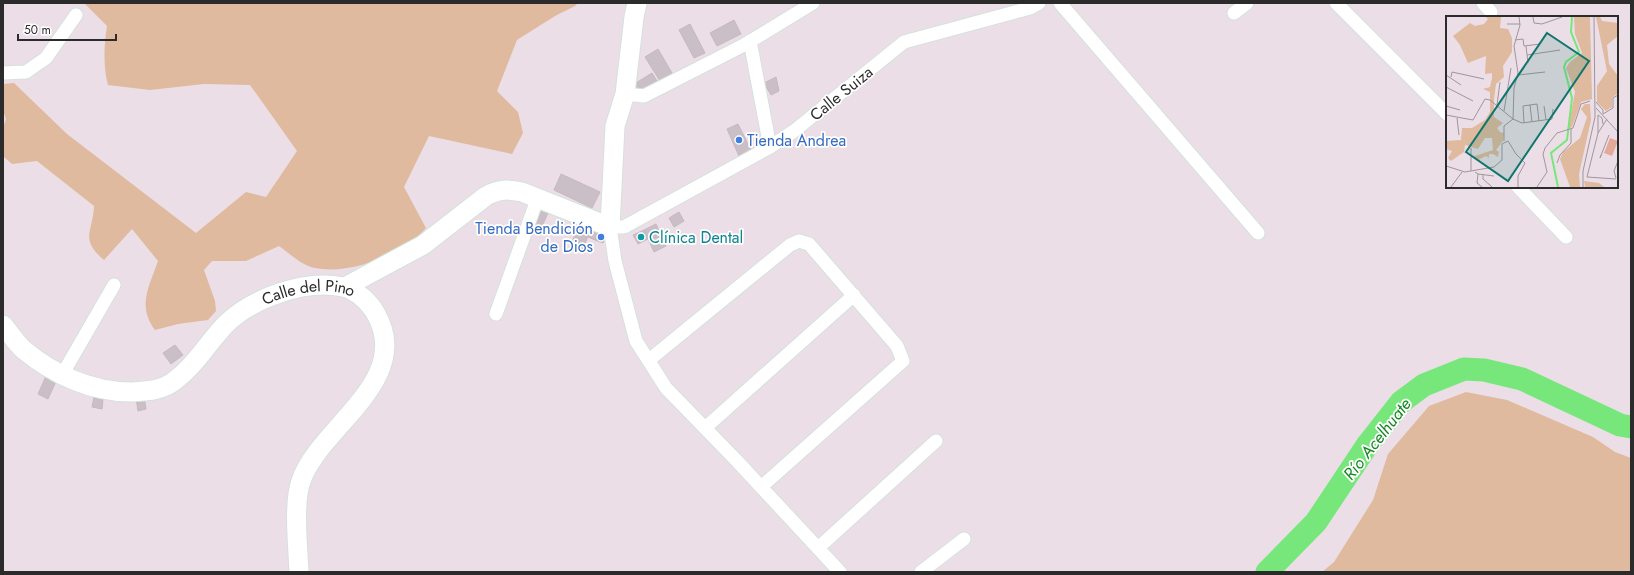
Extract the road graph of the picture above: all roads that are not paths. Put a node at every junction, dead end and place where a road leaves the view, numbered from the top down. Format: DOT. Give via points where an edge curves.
graph roads {
  1 [pos="637,3"];
  2 [pos="813,3"];
  3 [pos="1039,3"];
  4 [pos="1060,3"];
  5 [pos="1246,3"];
  6 [pos="1336,3"];
  7 [pos="1234,13"];
  8 [pos="76,15"];
  9 [pos="750,41"];
  10 [pos="3,73"];
  11 [pos="625,94"];
  12 [pos="1446,113"];
  13 [pos="770,147"];
  14 [pos="1519,188"];
  15 [pos="538,197"];
  16 [pos="610,227"];
  17 [pos="1258,233"];
  18 [pos="1566,236"];
  19 [pos="114,285"];
  20 [pos="344,287"];
  21 [pos="854,295"];
  22 [pos="496,314"];
  23 [pos="3,325"];
  24 [pos="648,360"];
  25 [pos="62,375"];
  26 [pos="705,428"];
  27 [pos="936,441"];
  28 [pos="761,487"];
  29 [pos="964,539"];
  30 [pos="818,548"];
  31 [pos="299,572"];
  32 [pos="840,572"];
  33 [pos="922,572"];
  1 -- 11 [label="main road"];
  2 -- 9 [label="street"];
  3 -- 13 [label="street, Calle Suiza" via="1030,8 904,42 794,131"];
  4 -- 17 [label="street"];
  5 -- 7 [label="street"];
  6 -- 12 [label="street"];
  8 -- 10 [label="street" via="46,58 26,72"];
  9 -- 11 [label="street" via="644,96"];
  9 -- 13 [label="street"];
  11 -- 16 [label="main road" via="615,126"];
  13 -- 16 [label="street, Calle Suiza" via="624,227"];
  14 -- 18 [label="street"];
  15 -- 16 [label="main road"];
  15 -- 20 [label="main road" via="508,189 496,191 423,245"];
  15 -- 22 [label="street"];
  16 -- 24 [label="street" via="615,261 636,341"];
  19 -- 25 [label="street"];
  20 -- 25 [label="main road, Calle del Pino" via="318,286 292,290 245,308 226,324 189,369 161,389 114,392 93,388"];
  20 -- 31 [label="main road, Calle del Pino" via="365,299 381,322 384,348 382,362 370,390 316,453 301,480 297,508"];
  21 -- 24 [label="street" via="809,244 799,240"];
  21 -- 26 [label="street"];
  21 -- 28 [label="street" via="897,346 903,361"];
  23 -- 25 [label="main road, Calle del Pino" via="23,349"];
  24 -- 26 [label="street" via="666,388"];
  26 -- 28 [label="street"];
  27 -- 30 [label="street"];
  28 -- 30 [label="street"];
  29 -- 33 [label="street"];
  30 -- 32 [label="street"];
}
